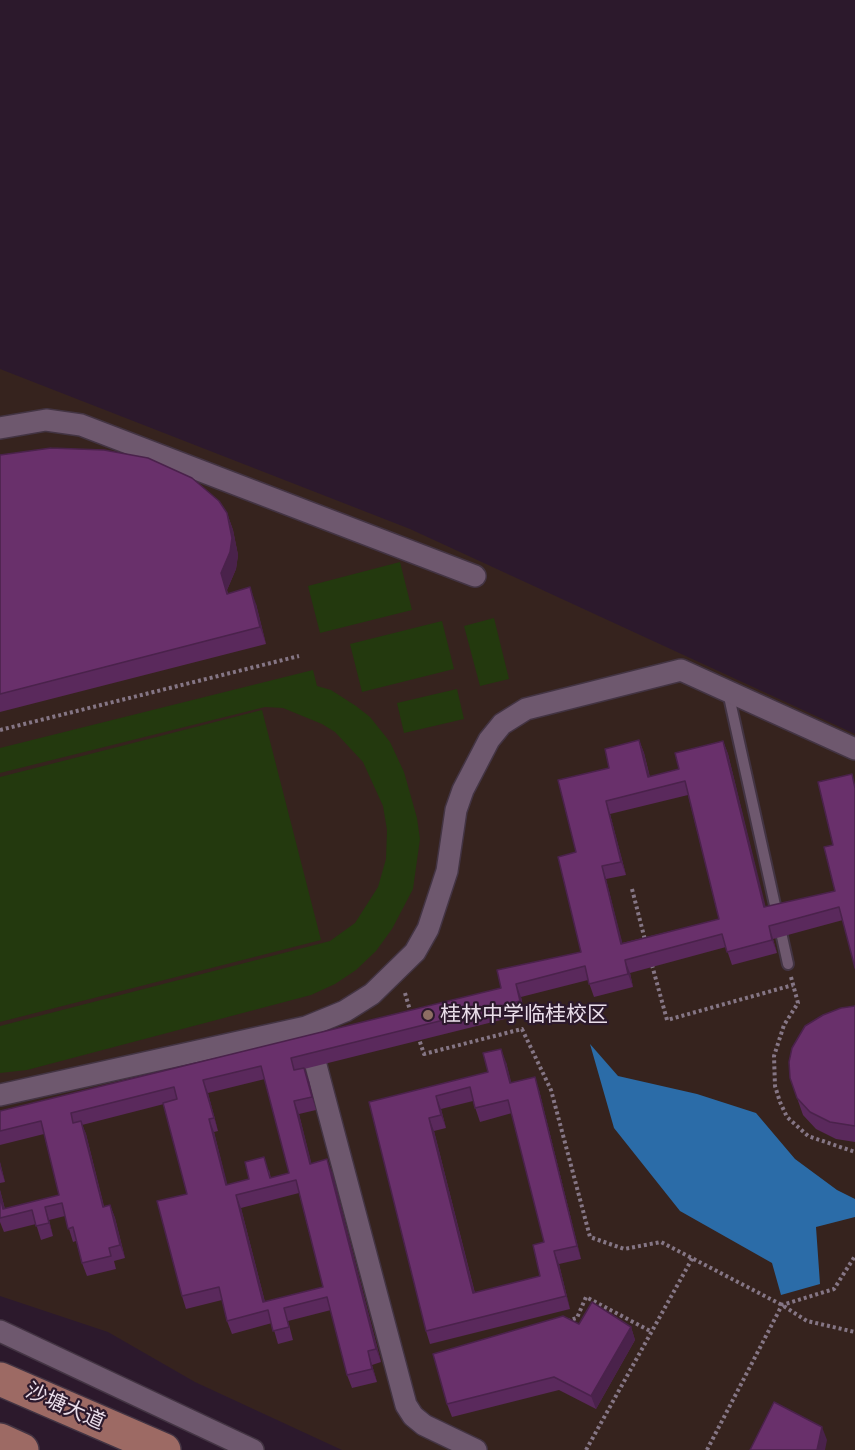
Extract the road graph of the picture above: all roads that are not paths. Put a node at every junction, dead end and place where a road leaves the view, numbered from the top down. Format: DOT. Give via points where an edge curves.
graph roads {
  1 [pos="0,428"];
  2 [pos="475,576"];
  3 [pos="728,692"];
  4 [pos="855,749"];
  5 [pos="788,964"];
  6 [pos="306,1027"];
  7 [pos="0,1095"];
  8 [pos="0,1331"];
  9 [pos="0,1379"];
  10 [pos="0,1440"];
  11 [pos="22,1450"];
  12 [pos="164,1450"];
  13 [pos="253,1450"];
  14 [pos="476,1450"];
  1 -- 2 [label="street" via="46,420 81,425"];
  3 -- 4 [label="street"];
  3 -- 5 [label="lane"];
  3 -- 6 [label="street" via="681,670 544,703 513,715 489,740 463,790 447,871 428,930 415,952 372,994 345,1011"];
  6 -- 7 [label="street"];
  6 -- 14 [label="street" via="406,1405 424,1425"];
  8 -- 13 [label="street"];
  9 -- 12 [label="main road, 沙塘大道"];
  10 -- 11 [label="main road"];
}
